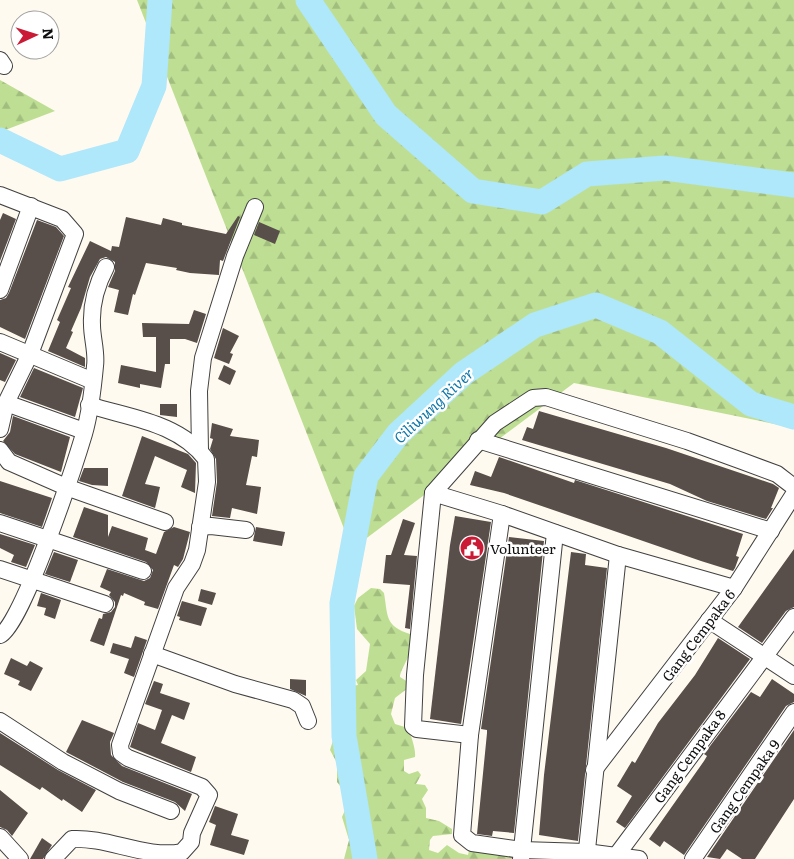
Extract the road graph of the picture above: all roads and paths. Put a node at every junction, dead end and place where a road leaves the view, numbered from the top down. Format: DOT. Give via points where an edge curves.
graph roads {
  1 [pos="0,196"];
  2 [pos="31,206"];
  3 [pos="255,207"];
  4 [pos="106,267"];
  5 [pos="0,290"];
  6 [pos="0,342"];
  7 [pos="30,354"];
  8 [pos="93,381"];
  9 [pos="6,403"];
  10 [pos="89,405"];
  11 [pos="0,429"];
  12 [pos="84,431"];
  13 [pos="478,440"];
  14 [pos="200,451"];
  15 [pos="4,456"];
  16 [pos="66,487"];
  17 [pos="794,488"];
  18 [pos="433,493"];
  19 [pos="794,494"];
  20 [pos="502,514"];
  21 [pos="165,522"];
  22 [pos="0,523"];
  23 [pos="200,528"];
  24 [pos="246,530"];
  25 [pos="771,531"];
  26 [pos="555,533"];
  27 [pos="48,538"];
  28 [pos="618,555"];
  29 [pos="0,570"];
  30 [pos="143,571"];
  31 [pos="31,580"];
  32 [pos="734,588"];
  33 [pos="105,604"];
  34 [pos="794,617"];
  35 [pos="709,620"];
  36 [pos="0,635"];
  37 [pos="152,654"];
  38 [pos="763,656"];
  39 [pos="794,676"];
  40 [pos="794,712"];
  41 [pos="0,721"];
  42 [pos="308,721"];
  43 [pos="470,734"];
  44 [pos="594,770"];
  45 [pos="171,811"];
  46 [pos="2,844"];
  47 [pos="521,854"];
  48 [pos="586,855"];
  49 [pos="616,856"];
  50 [pos="20,859"];
  51 [pos="53,859"];
  52 [pos="639,859"];
  53 [pos="693,859"];
  1 -- 2 [label="street"];
  2 -- 5 [label="street"];
  2 -- 7 [label="street" via="62,219 75,234"];
  3 -- 14 [label="street" via="235,256 203,358 199,391"];
  4 -- 8 [label="street" via="98,282 93,309 96,365"];
  6 -- 7 [label="street"];
  7 -- 8 [label="street"];
  7 -- 9 [label="street"];
  8 -- 10 [label="street"];
  9 -- 11 [label="street"];
  9 -- 12 [label="street"];
  10 -- 12 [label="street"];
  10 -- 14 [label="street" via="157,423"];
  12 -- 16 [label="street"];
  13 -- 17 [label="street" via="511,411 533,398 546,397 742,460 777,474"];
  13 -- 18 [label="street"];
  13 -- 25 [label="street"];
  14 -- 23 [label="street" via="208,468"];
  15 -- 16 [label="street"];
  16 -- 21 [label="street"];
  16 -- 27 [label="street"];
  18 -- 20 [label="street"];
  18 -- 43 [label="street" via="413,726"];
  19 -- 25 [label="street, Gang Cempaka 6"];
  20 -- 26 [label="street"];
  20 -- 43 [label="street"];
  22 -- 27 [label="street"];
  23 -- 24 [label="street"];
  23 -- 37 [label="street" via="192,564 176,588"];
  25 -- 32 [label="street, Gang Cempaka 6"];
  26 -- 28 [label="street"];
  26 -- 47 [label="street"];
  27 -- 30 [label="street"];
  27 -- 31 [label="street"];
  28 -- 32 [label="street"];
  28 -- 44 [label="street"];
  29 -- 31 [label="street"];
  31 -- 33 [label="street"];
  31 -- 36 [label="street" via="10,626"];
  32 -- 35 [label="street, Gang Cempaka 6"];
  34 -- 38 [label="street, Gang Cempaka 8"];
  35 -- 38 [label="street"];
  35 -- 44 [label="street, Gang Cempaka 6"];
  37 -- 42 [label="street" via="293,700 302,706"];
  37 -- 51 [label="street" via="120,745 121,753 207,791 207,802 190,842 182,852 161,855 84,838 72,839"];
  38 -- 39 [label="street"];
  38 -- 49 [label="street, Gang Cempaka 8"];
  40 -- 53 [label="street, Gang Cempaka 9"];
  41 -- 45 [label="street" via="63,762 119,791"];
  43 -- 47 [label="street" via="462,835 472,844"];
  44 -- 48 [label="street"];
  46 -- 50 [label="street"];
  47 -- 48 [label="street"];
  48 -- 49 [label="street"];
  49 -- 52 [label="street"];
}
